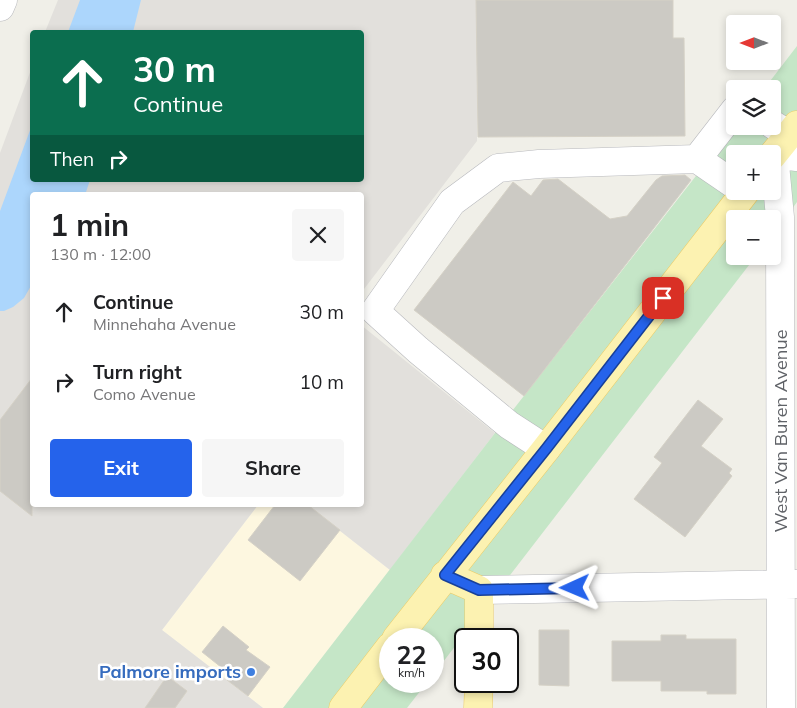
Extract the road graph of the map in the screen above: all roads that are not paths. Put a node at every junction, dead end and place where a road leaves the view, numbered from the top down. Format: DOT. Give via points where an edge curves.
graph roads {
  1 [pos="3,0"];
  2 [pos="0,7"];
  3 [pos="726,122"];
  4 [pos="784,142"];
  5 [pos="697,159"];
  6 [pos="726,179"];
  7 [pos="738,200"];
  8 [pos="546,449"];
  9 [pos="445,575"];
  10 [pos="789,584"];
  11 [pos="479,590"];
  12 [pos="404,628"];
  13 [pos="479,628"];
  14 [pos="379,661"];
  15 [pos="478,693"];
  16 [pos="343,708"];
  17 [pos="478,708"];
  18 [pos="781,708"];
  1 -- 2 [label="street"];
  3 -- 5 [label="street"];
  4 -- 10 [label="street, West Van Buren Avenue" via="780,217"];
  5 -- 6 [label="street"];
  5 -- 8 [label="street" via="498,168 452,202 375,311 509,425"];
  7 -- 8 [label="main road"];
  8 -- 9 [label="main road"];
  9 -- 11 [label="main road"];
  9 -- 12 [label="main road"];
  10 -- 11 [label="street"];
  10 -- 18 [label="street, West Van Buren Avenue"];
  11 -- 13 [label="main road"];
  14 -- 16 [label="main road"];
  15 -- 17 [label="main road"];
}
